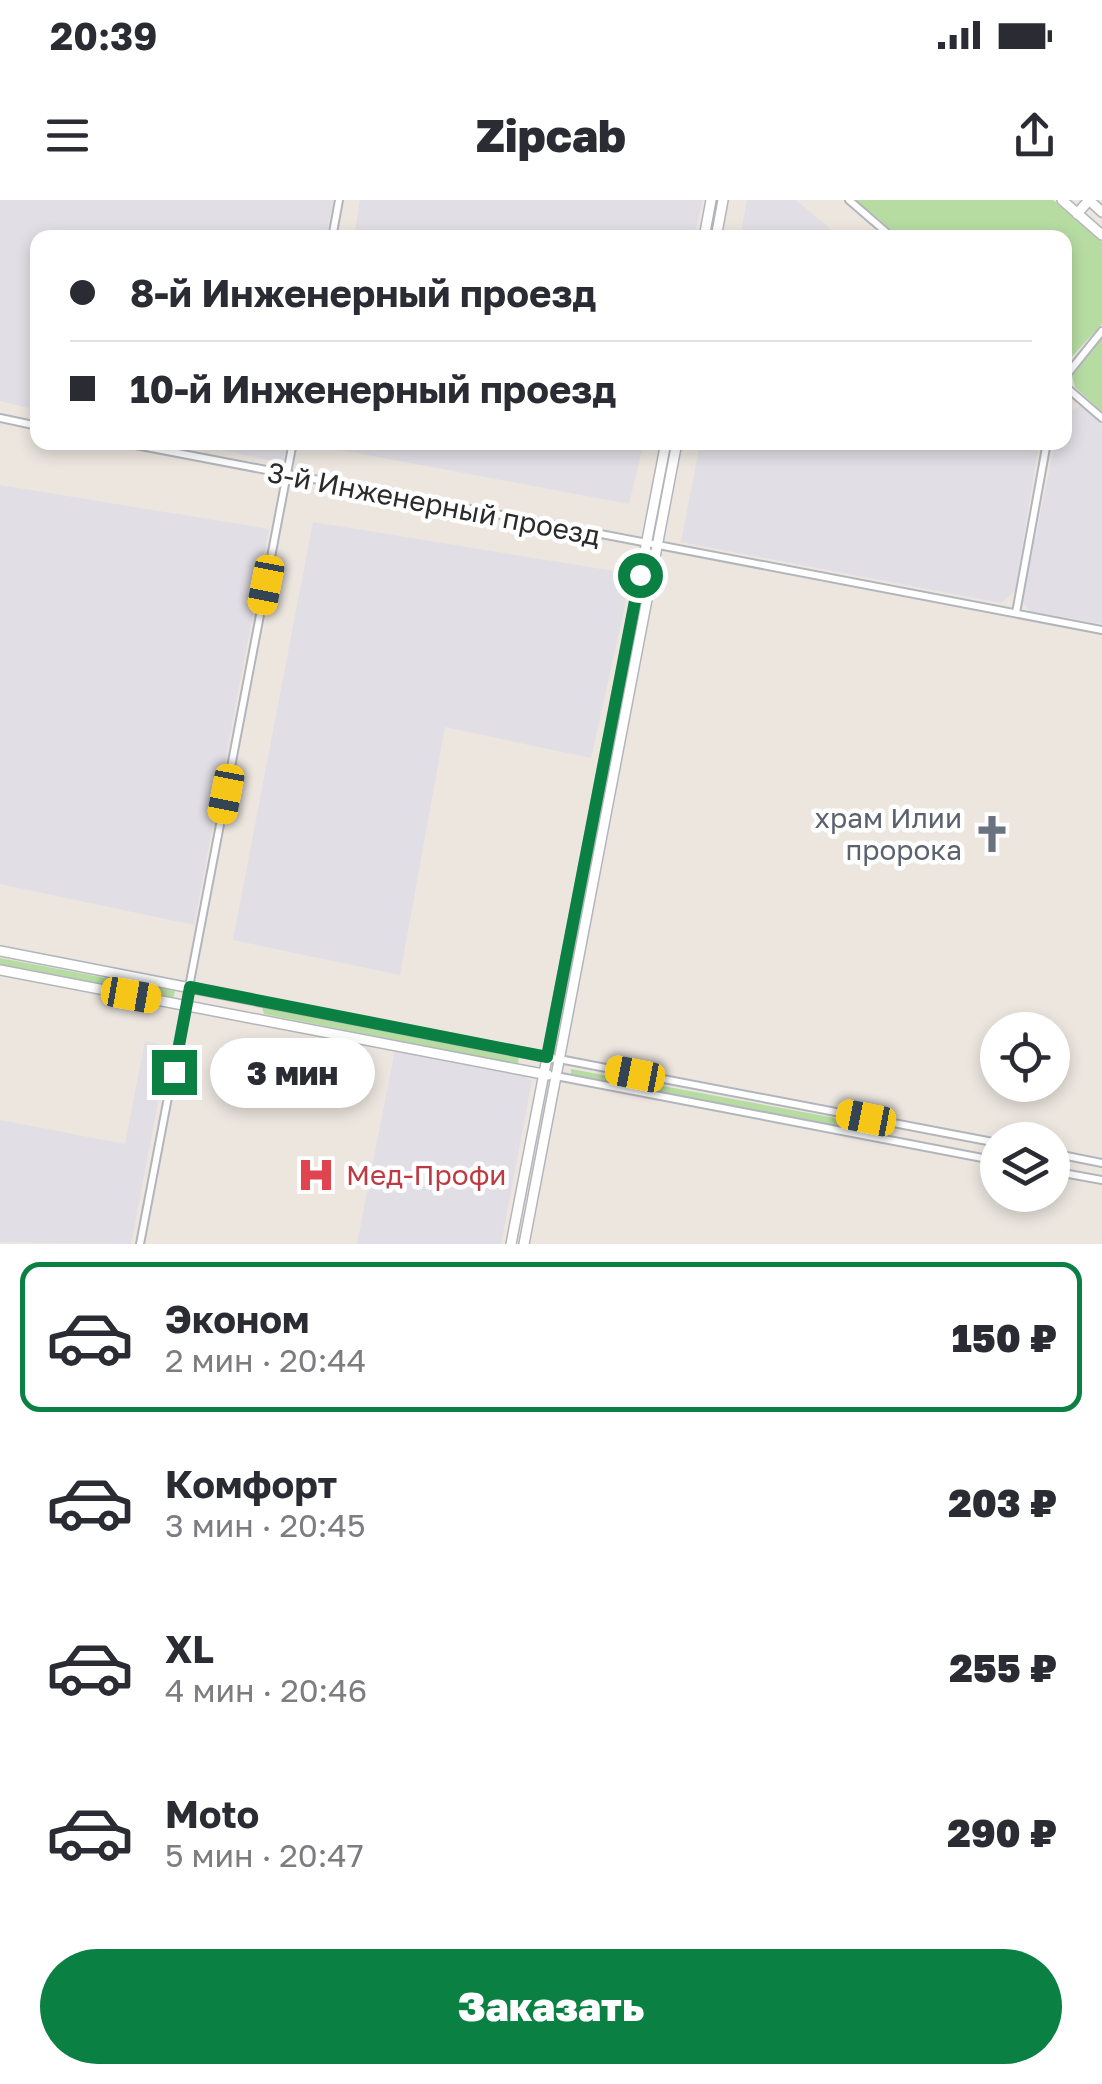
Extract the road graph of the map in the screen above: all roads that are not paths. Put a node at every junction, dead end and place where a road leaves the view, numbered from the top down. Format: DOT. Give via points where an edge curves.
graph roads {
  1 [pos="340,200"];
  2 [pos="711,200"];
  3 [pos="723,200"];
  4 [pos="849,200"];
  5 [pos="1062,200"];
  6 [pos="1088,200"];
  7 [pos="1102,212"];
  8 [pos="1077,214"];
  9 [pos="334,230"];
  10 [pos="705,230"];
  11 [pos="717,230"];
  12 [pos="884,230"];
  13 [pos="1102,235"];
  14 [pos="1102,331"];
  15 [pos="1072,368"];
  16 [pos="1072,392"];
  17 [pos="0,418"];
  18 [pos="1102,418"];
  19 [pos="30,424"];
  20 [pos="159,450"];
  21 [pos="291,450"];
  22 [pos="665,450"];
  23 [pos="676,450"];
  24 [pos="1046,450"];
  25 [pos="286,476"];
  26 [pos="652,546"];
  27 [pos="1016,613"];
  28 [pos="1102,630"];
  29 [pos="628,637"];
  30 [pos="640,640"];
  31 [pos="0,951"];
  32 [pos="0,970"];
  33 [pos="190,987"];
  34 [pos="260,1001"];
  35 [pos="188,1005"];
  36 [pos="256,1018"];
  37 [pos="547,1057"];
  38 [pos="559,1059"];
  39 [pos="544,1074"];
  40 [pos="556,1076"];
  41 [pos="758,1098"];
  42 [pos="536,1115"];
  43 [pos="756,1115"];
  44 [pos="548,1118"];
  45 [pos="904,1126"];
  46 [pos="980,1140"];
  47 [pos="901,1144"];
  48 [pos="1070,1156"];
  49 [pos="980,1159"];
  50 [pos="1102,1162"];
  51 [pos="1070,1174"];
  52 [pos="1102,1180"];
  53 [pos="140,1244"];
  54 [pos="510,1244"];
  55 [pos="524,1244"];
  1 -- 9 [label="street"];
  2 -- 10 [label="street"];
  3 -- 11 [label="street"];
  4 -- 12 [label="street"];
  5 -- 8 [label="street"];
  6 -- 7 [label="street"];
  6 -- 8 [label="street"];
  8 -- 13 [label="street"];
  14 -- 15 [label="street"];
  16 -- 18 [label="street"];
  17 -- 19 [label="street"];
  20 -- 25 [label="street, 3-й Инженерный проезд"];
  21 -- 25 [label="street"];
  22 -- 26 [label="street"];
  23 -- 26 [label="street"];
  24 -- 27 [label="street"];
  25 -- 26 [label="street, 3-й Инженерный проезд"];
  25 -- 33 [label="street"];
  26 -- 27 [label="street, 3-й Инженерный проезд"];
  26 -- 29 [label="street"];
  26 -- 30 [label="street"];
  27 -- 28 [label="street, 3-й Инженерный проезд"];
  29 -- 30 [label="street"];
  29 -- 37 [label="street"];
  30 -- 38 [label="street"];
  31 -- 33 [label="street"];
  32 -- 35 [label="street"];
  33 -- 34 [label="street"];
  33 -- 35 [label="street"];
  34 -- 36 [label="street"];
  34 -- 37 [label="street"];
  35 -- 36 [label="street"];
  35 -- 53 [label="street"];
  36 -- 39 [label="street"];
  37 -- 38 [label="street"];
  37 -- 39 [label="street"];
  38 -- 40 [label="street"];
  38 -- 41 [label="street"];
  39 -- 40 [label="street"];
  39 -- 42 [label="street"];
  40 -- 43 [label="street"];
  40 -- 44 [label="street"];
  41 -- 43 [label="street"];
  41 -- 45 [label="street"];
  42 -- 44 [label="street"];
  42 -- 54 [label="street"];
  43 -- 47 [label="street"];
  44 -- 55 [label="street"];
  45 -- 46 [label="street"];
  45 -- 47 [label="street"];
  47 -- 49 [label="street"];
  48 -- 50 [label="street"];
  51 -- 52 [label="street"];
}
